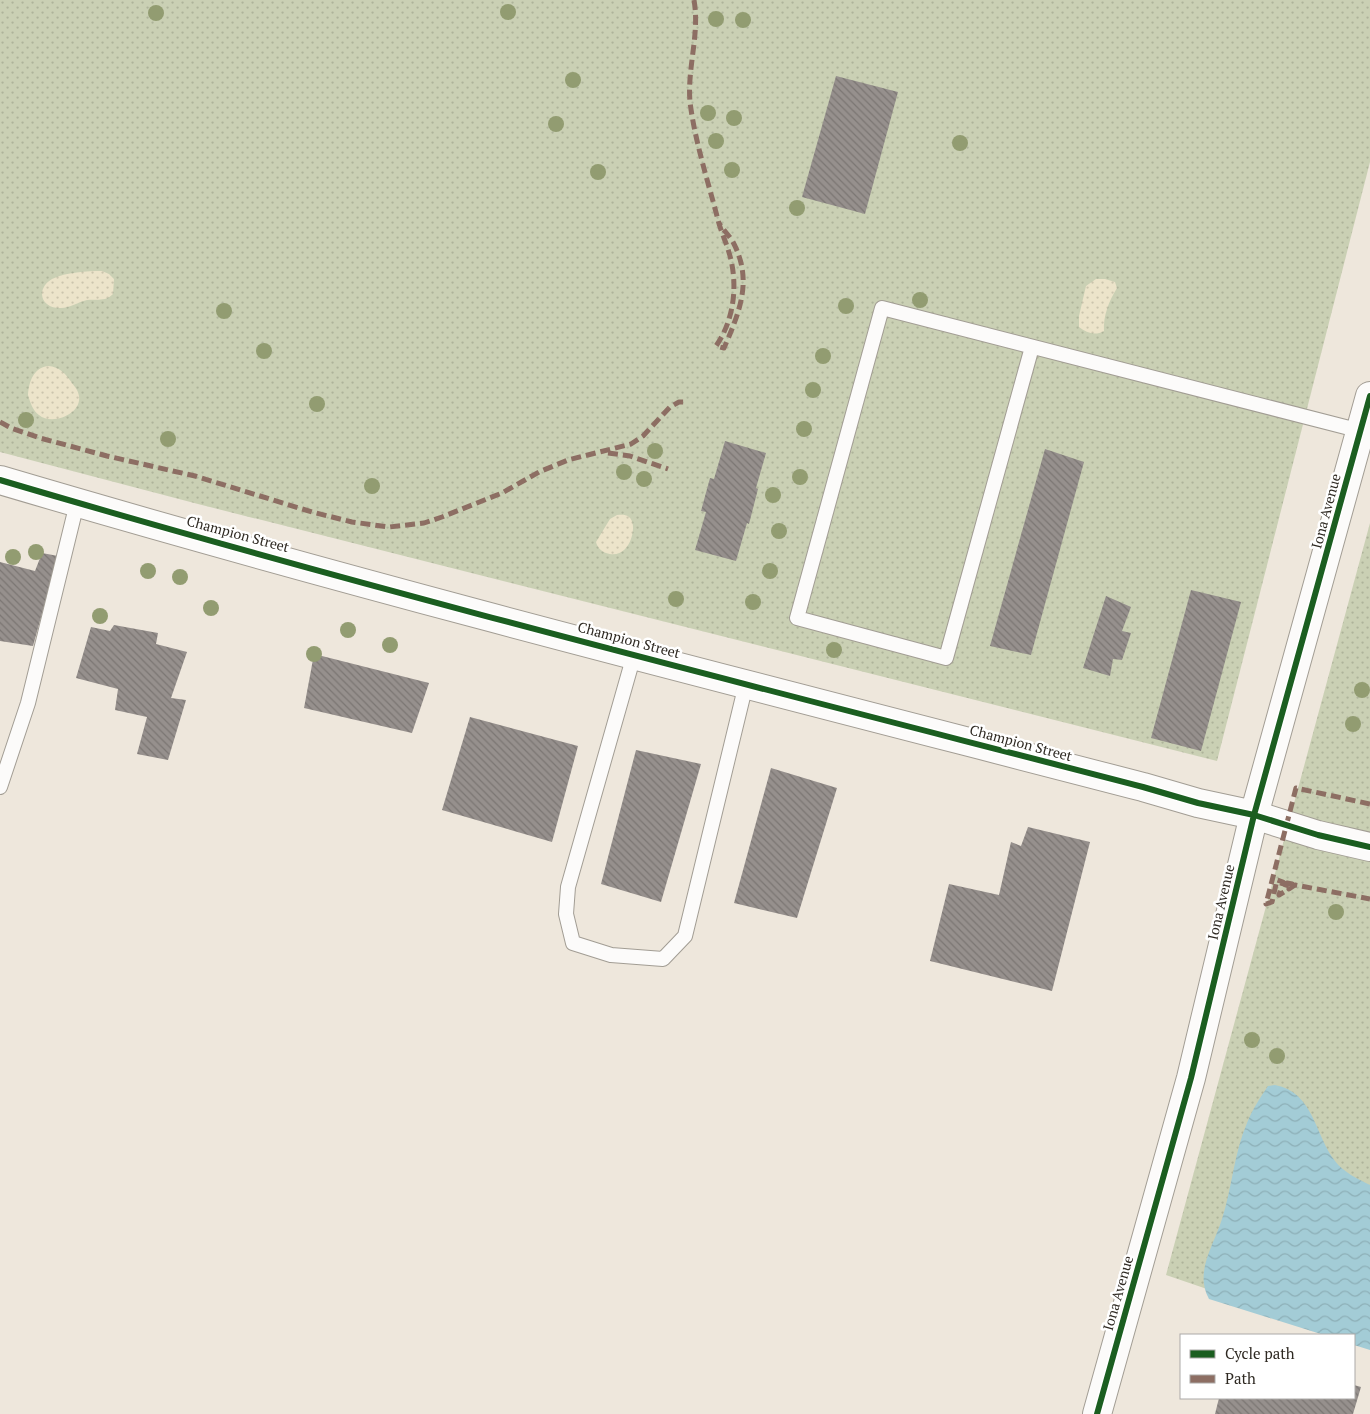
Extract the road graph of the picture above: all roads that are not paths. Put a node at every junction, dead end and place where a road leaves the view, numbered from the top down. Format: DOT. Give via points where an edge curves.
graph roads {
  1 [pos="1032,347"];
  2 [pos="1370,396"];
  3 [pos="1360,431"];
  4 [pos="0,480"];
  5 [pos="78,503"];
  6 [pos="634,655"];
  7 [pos="746,684"];
  8 [pos="0,787"];
  9 [pos="1254,815"];
  10 [pos="1370,847"];
  11 [pos="1096,1414"];
  1 -- 1 [label="lane" via="882,308 797,618 946,658"];
  1 -- 3 [label="lane"];
  2 -- 3 [label="street, Iona Avenue"];
  3 -- 9 [label="street, Iona Avenue"];
  4 -- 5 [label="street, Champion Street"];
  5 -- 6 [label="street, Champion Street"];
  5 -- 8 [label="lane" via="28,703"];
  6 -- 7 [label="street, Champion Street"];
  6 -- 7 [label="lane" via="568,887 566,914 574,943 611,955 663,959 685,936"];
  7 -- 9 [label="street, Champion Street"];
  9 -- 10 [label="street, Champion Street"];
  9 -- 11 [label="street, Iona Avenue" via="1191,1078"];
}
